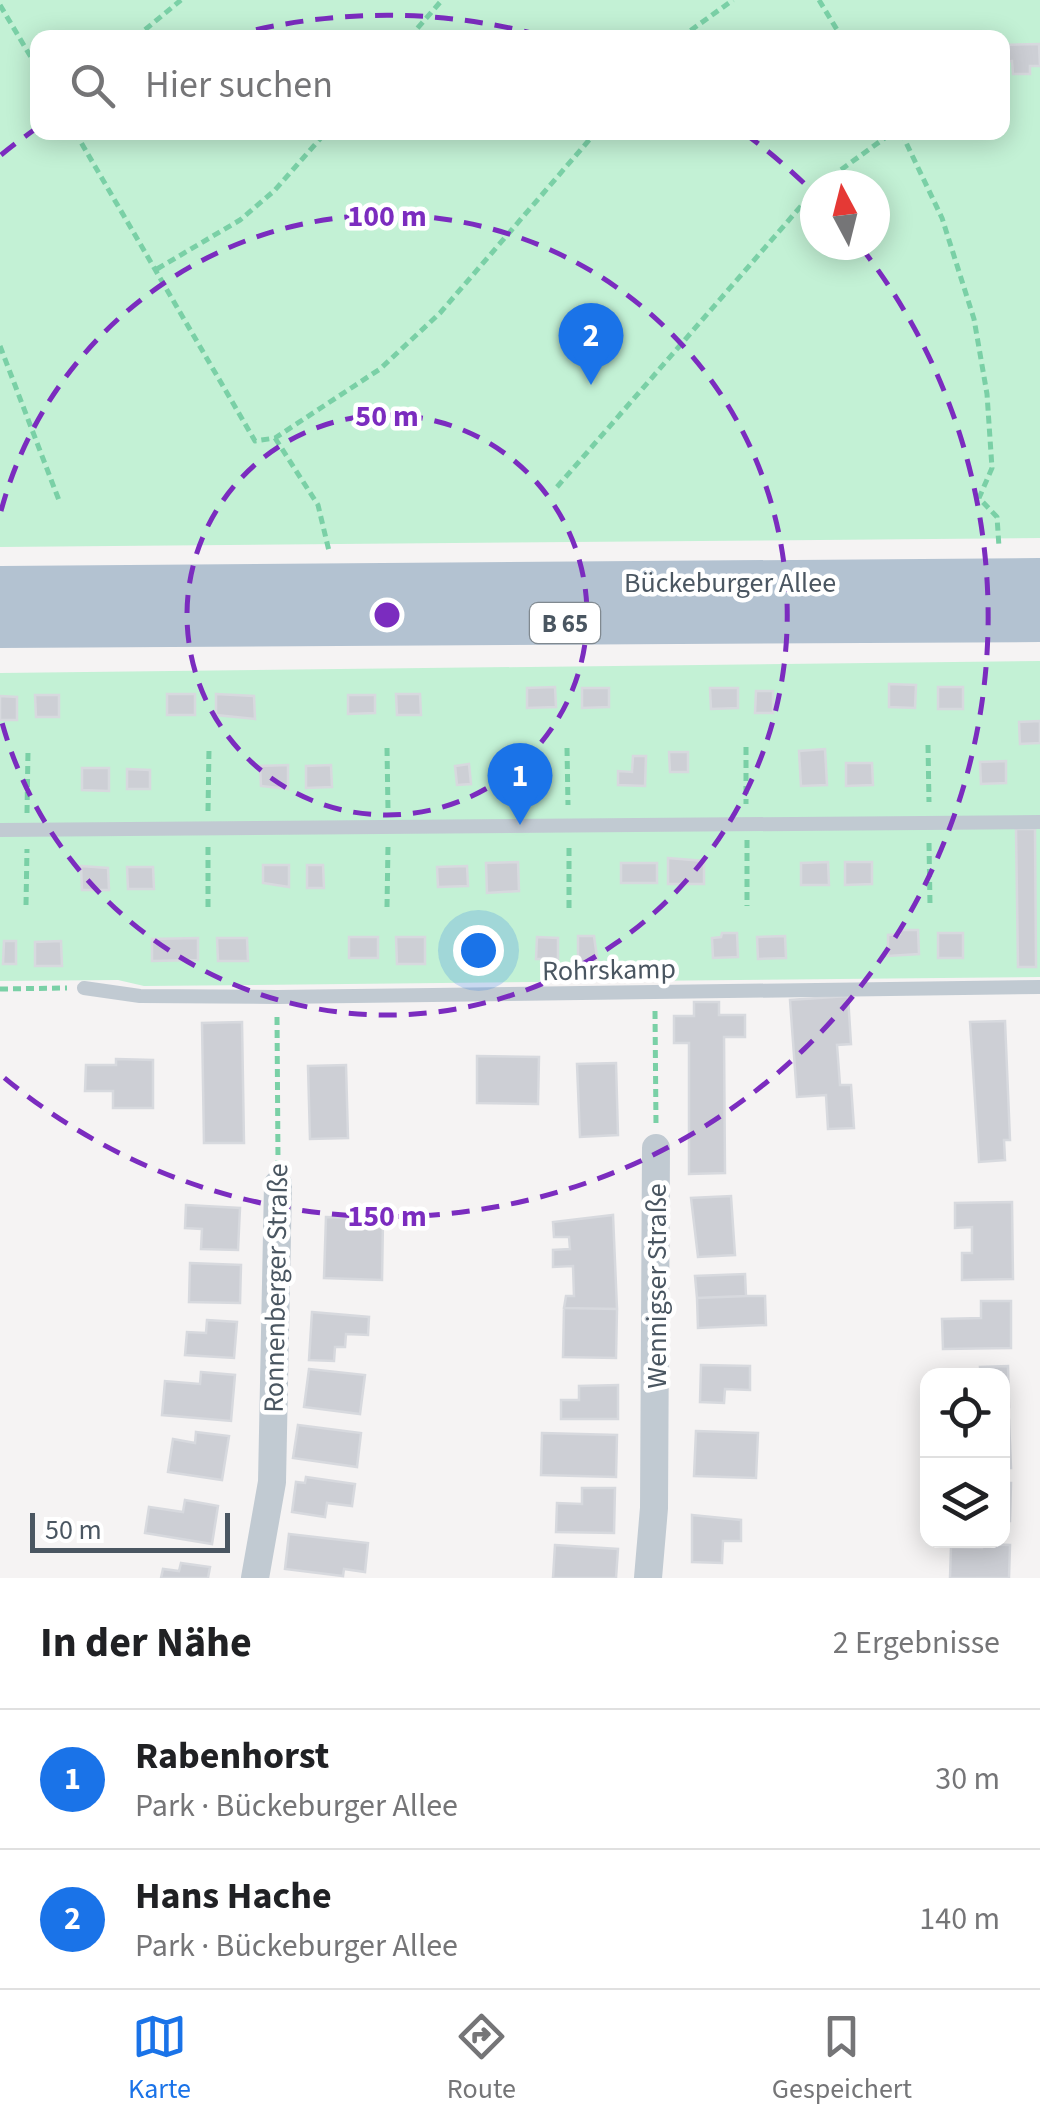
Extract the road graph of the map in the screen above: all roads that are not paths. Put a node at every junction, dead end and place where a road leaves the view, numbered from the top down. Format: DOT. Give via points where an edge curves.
graph roads {
  1 [pos="1040,580"];
  2 [pos="0,587"];
  3 [pos="1040,620"];
  4 [pos="0,627"];
  5 [pos="1040,822"];
  6 [pos="0,830"];
  7 [pos="1040,987"];
  8 [pos="84,988"];
  9 [pos="656,1148"];
  10 [pos="278,1184"];
  11 [pos="255,1578"];
  12 [pos="648,1578"];
  1 -- 2 [label="main road, Bückeburger Allee / B 65"];
  3 -- 4 [label="main road, Bückeburger Allee / B 65"];
  5 -- 6 [label="lane"];
  7 -- 8 [label="lane, Rohrskamp" via="277,997 140,996"];
  9 -- 12 [label="street, Wennigser Straße"];
  10 -- 11 [label="street, Ronnenberger Straße" via="272,1482"];
}
